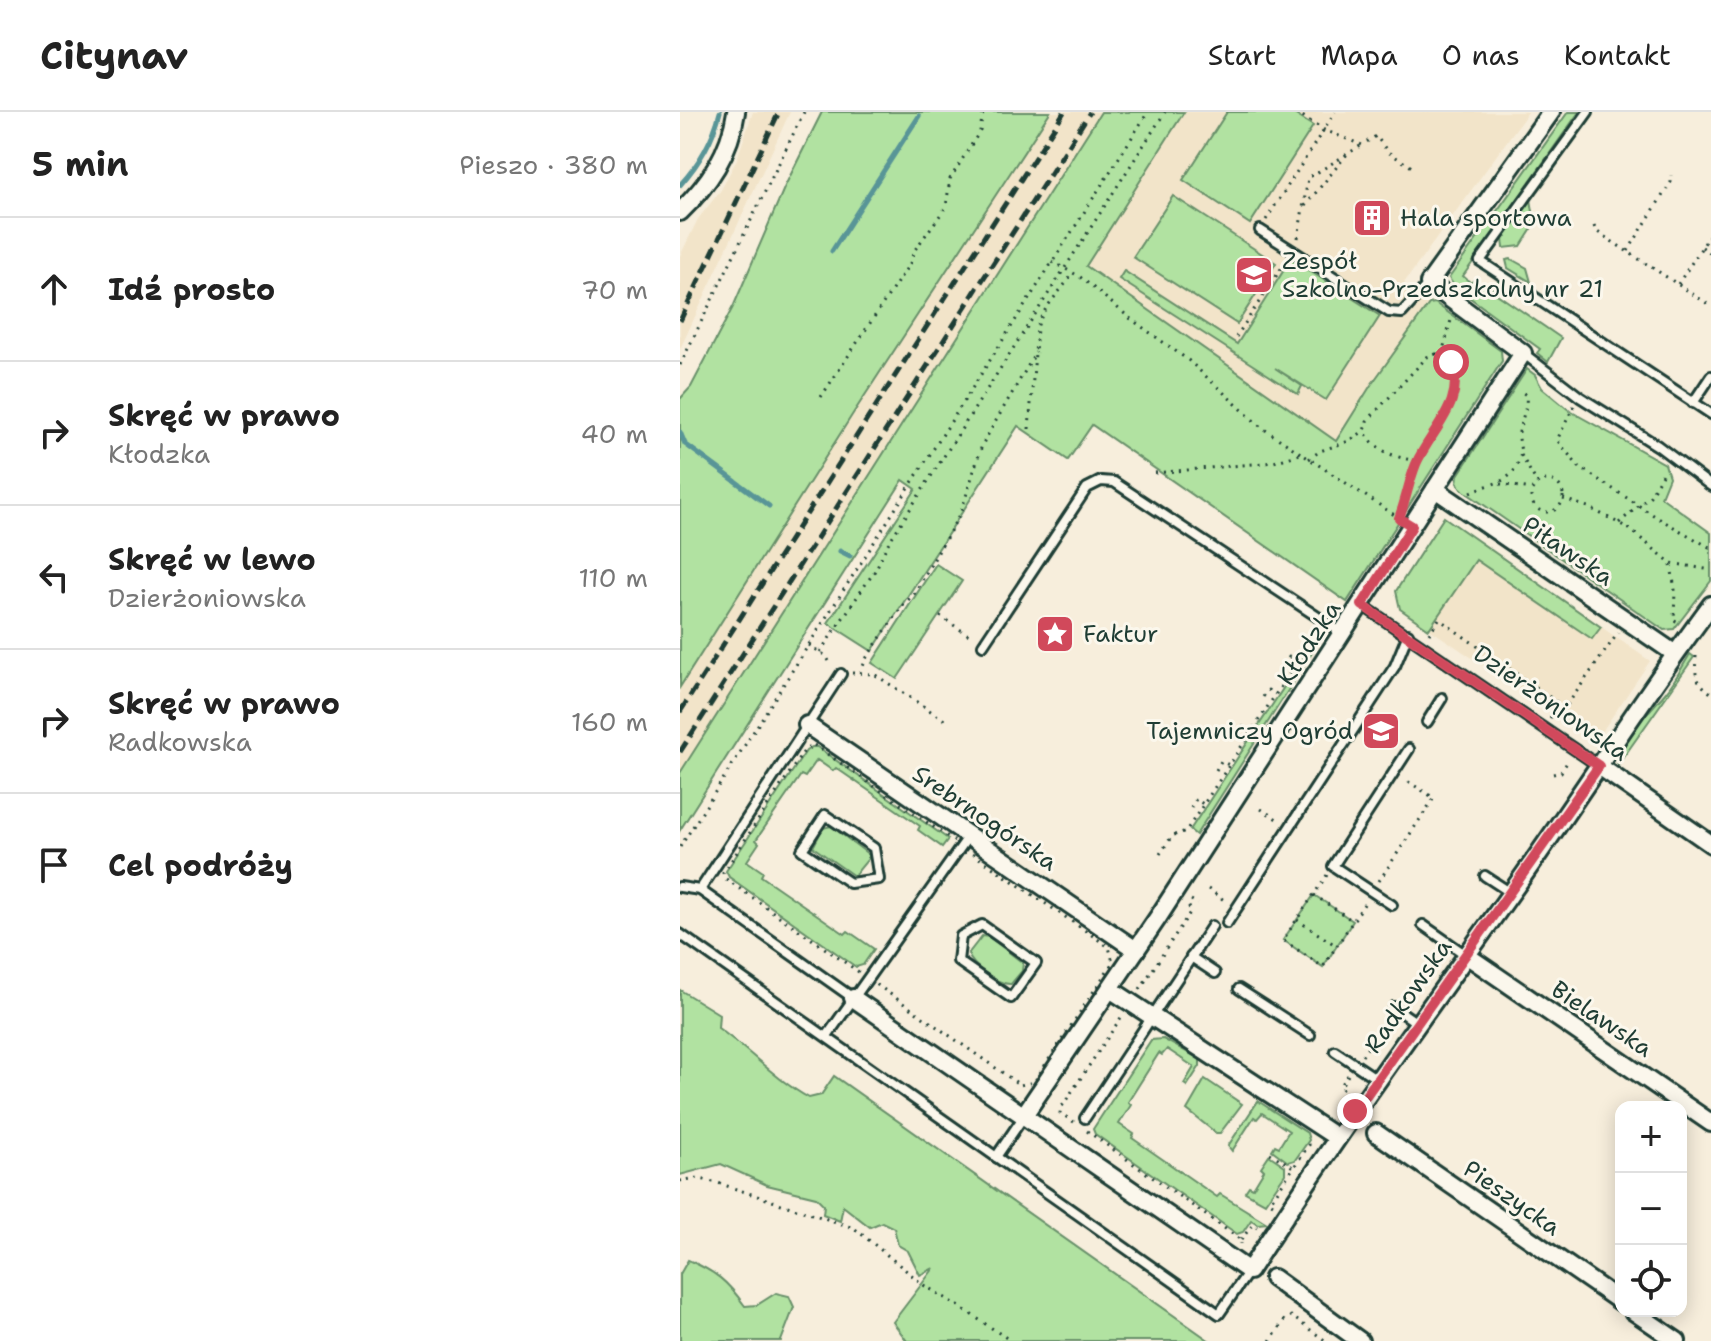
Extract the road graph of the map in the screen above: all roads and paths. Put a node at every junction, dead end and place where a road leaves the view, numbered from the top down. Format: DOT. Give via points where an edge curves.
graph roads {
  1 [pos="736,112"];
  2 [pos="804,112"];
  3 [pos="983,112"];
  4 [pos="1148,112"];
  5 [pos="1165,112"];
  6 [pos="1296,112"];
  7 [pos="1335,112"];
  8 [pos="1551,112"];
  9 [pos="1588,112"];
  10 [pos="1324,130"];
  11 [pos="1362,145"];
  12 [pos="1350,150"];
  13 [pos="1415,169"];
  14 [pos="1296,173"];
  15 [pos="1671,175"];
  16 [pos="1308,178"];
  17 [pos="1303,209"];
  18 [pos="680,212"];
  19 [pos="1594,226"];
  20 [pos="1260,230"];
  21 [pos="1711,233"];
  22 [pos="1702,247"];
  23 [pos="1294,252"];
  24 [pos="1627,252"];
  25 [pos="1711,254"];
  26 [pos="1052,262"];
  27 [pos="1065,269"];
  28 [pos="1073,273"];
  29 [pos="1429,283"];
  30 [pos="1678,284"];
  31 [pos="1711,306"];
  32 [pos="1454,313"];
  33 [pos="1236,337"];
  34 [pos="1036,352"];
  35 [pos="1523,353"];
  36 [pos="1442,354"];
  37 [pos="680,365"];
  38 [pos="1711,376"];
  39 [pos="1513,386"];
  40 [pos="821,397"];
  41 [pos="1580,397"];
  42 [pos="1693,403"];
  43 [pos="1711,414"];
  44 [pos="1029,429"];
  45 [pos="1364,431"];
  46 [pos="1300,454"];
  47 [pos="1521,455"];
  48 [pos="1672,457"];
  49 [pos="1309,459"];
  50 [pos="1417,461"];
  51 [pos="1155,473"];
  52 [pos="1537,483"];
  53 [pos="1500,484"];
  54 [pos="1711,486"];
  55 [pos="1435,489"];
  56 [pos="1532,489"];
  57 [pos="1467,496"];
  58 [pos="1563,499"];
  59 [pos="1405,504"];
  60 [pos="1639,505"];
  61 [pos="1619,523"];
  62 [pos="1412,526"];
  63 [pos="1711,548"];
  64 [pos="1671,563"];
  65 [pos="1711,570"];
  66 [pos="1362,605"];
  67 [pos="1711,605"];
  68 [pos="940,616"];
  69 [pos="1682,624"];
  70 [pos="1338,630"];
  71 [pos="1620,630"];
  72 [pos="1408,634"];
  73 [pos="1422,643"];
  74 [pos="809,645"];
  75 [pos="983,645"];
  76 [pos="820,652"];
  77 [pos="1674,653"];
  78 [pos="1696,656"];
  79 [pos="1296,662"];
  80 [pos="1284,665"];
  81 [pos="860,673"];
  82 [pos="841,674"];
  83 [pos="1711,693"];
  84 [pos="1275,694"];
  85 [pos="1263,697"];
  86 [pos="1442,698"];
  87 [pos="1559,705"];
  88 [pos="946,721"];
  89 [pos="1427,722"];
  90 [pos="807,725"];
  91 [pos="1543,727"];
  92 [pos="1250,731"];
  93 [pos="1239,732"];
  94 [pos="1409,749"];
  95 [pos="1576,749"];
  96 [pos="1229,765"];
  97 [pos="1217,766"];
  98 [pos="1599,766"];
  99 [pos="1553,774"];
  100 [pos="1203,804"];
  101 [pos="1191,808"];
  102 [pos="1261,809"];
  103 [pos="1290,828"];
  104 [pos="968,837"];
  105 [pos="1711,844"];
  106 [pos="680,847"];
  107 [pos="1160,854"];
  108 [pos="1485,876"];
  109 [pos="879,879"];
  110 [pos="680,887"];
  111 [pos="1208,889"];
  112 [pos="700,890"];
  113 [pos="1511,893"];
  114 [pos="1314,895"];
  115 [pos="1187,899"];
  116 [pos="1198,904"];
  117 [pos="1392,905"];
  118 [pos="1237,909"];
  119 [pos="1297,920"];
  120 [pos="1353,921"];
  121 [pos="1227,923"];
  122 [pos="1423,925"];
  123 [pos="1212,926"];
  124 [pos="680,934"];
  125 [pos="961,936"];
  126 [pos="1337,946"];
  127 [pos="1136,950"];
  128 [pos="1466,955"];
  129 [pos="1191,957"];
  130 [pos="1215,973"];
  131 [pos="1110,989"];
  132 [pos="1239,989"];
  133 [pos="853,998"];
  134 [pos="1131,1003"];
  135 [pos="1394,1007"];
  136 [pos="1152,1017"];
  137 [pos="1417,1023"];
  138 [pos="1310,1035"];
  139 [pos="827,1036"];
  140 [pos="1335,1051"];
  141 [pos="1377,1079"];
  142 [pos="1024,1115"];
  143 [pos="1085,1118"];
  144 [pos="1711,1123"];
  145 [pos="1376,1133"];
  146 [pos="1316,1135"];
  147 [pos="1336,1137"];
  148 [pos="1270,1153"];
  149 [pos="996,1157"];
  150 [pos="1293,1167"];
  151 [pos="681,1178"];
  152 [pos="1287,1213"];
  153 [pos="1253,1265"];
  154 [pos="1273,1278"];
  155 [pos="1615,1298"];
  156 [pos="1642,1317"];
  157 [pos="1011,1341"];
  158 [pos="1270,1341"];
  159 [pos="1326,1341"];
  160 [pos="1360,1341"];
  161 [pos="1677,1341"];
  1 -- 18 [label="street" via="723,159"];
  2 -- 37 [label="path"];
  3 -- 40 [label="path" via="980,131 950,179 946,207"];
  4 -- 26 [label="path"];
  5 -- 27 [label="path"];
  6 -- 10 [label="path"];
  7 -- 10 [label="path"];
  8 -- 29 [label="street"];
  9 -- 42 [label="lane" via="1480,261"];
  10 -- 11 [label="path"];
  10 -- 14 [label="path"];
  11 -- 12 [label="path"];
  11 -- 13 [label="path" via="1376,136 1388,152"];
  12 -- 16 [label="path"];
  12 -- 17 [label="path"];
  14 -- 16 [label="path"];
  14 -- 20 [label="path"];
  15 -- 24 [label="path"];
  16 -- 17 [label="path"];
  17 -- 23 [label="path"];
  19 -- 24 [label="path"];
  20 -- 23 [label="lane"];
  21 -- 22 [label="path"];
  22 -- 25 [label="path"];
  22 -- 30 [label="path"];
  23 -- 29 [label="lane" via="1389,312 1402,313"];
  23 -- 33 [label="path"];
  24 -- 30 [label="path"];
  26 -- 27 [label="path"];
  26 -- 74 [label="path"];
  27 -- 28 [label="path"];
  27 -- 76 [label="path"];
  28 -- 34 [label="path" via="1041,314"];
  28 -- 46 [label="path"];
  29 -- 35 [label="street"];
  30 -- 31 [label="path"];
  32 -- 36 [label="path"];
  34 -- 44 [label="path"];
  34 -- 81 [label="path" via="982,445 953,526"];
  35 -- 41 [label="lane"];
  35 -- 55 [label="street, Kłodzka"];
  36 -- 45 [label="path" via="1427,357 1367,421"];
  36 -- 50 [label="path" via="1455,371 1453,401"];
  38 -- 42 [label="lane"];
  39 -- 47 [label="path" via="1527,402 1518,435"];
  41 -- 48 [label="lane"];
  41 -- 60 [label="path" via="1557,440 1579,467"];
  42 -- 43 [label="lane"];
  45 -- 49 [label="path"];
  45 -- 50 [label="path" via="1387,454"];
  46 -- 49 [label="path"];
  46 -- 51 [label="path" via="1274,462"];
  47 -- 52 [label="path"];
  47 -- 53 [label="path"];
  48 -- 54 [label="lane"];
  48 -- 60 [label="path"];
  49 -- 62 [label="path"];
  50 -- 59 [label="path"];
  52 -- 56 [label="path"];
  52 -- 58 [label="path" via="1556,482"];
  53 -- 56 [label="path"];
  53 -- 57 [label="path"];
  55 -- 62 [label="street, Kłodzka"];
  55 -- 77 [label="street, Piławska"];
  56 -- 58 [label="path" via="1539,510 1557,509"];
  58 -- 61 [label="path"];
  60 -- 61 [label="path"];
  60 -- 63 [label="path"];
  61 -- 64 [label="path"];
  62 -- 66 [label="street, Kłodzka"];
  64 -- 65 [label="path"];
  64 -- 69 [label="path" via="1674,620"];
  66 -- 70 [label="street, Kłodzka"];
  66 -- 72 [label="lane, Dzierżoniowska"];
  67 -- 77 [label="street, Radkowska"];
  68 -- 75 [label="path"];
  70 -- 75 [label="lane" via="1114,482 1101,481 1087,488"];
  70 -- 79 [label="path" via="1324,642 1310,642"];
  70 -- 127 [label="street, Kłodzka"];
  71 -- 87 [label="path" via="1565,708"];
  72 -- 73 [label="lane, Dzierżoniowska"];
  72 -- 103 [label="lane" via="1395,666"];
  73 -- 87 [label="path" via="1439,619"];
  73 -- 91 [label="lane, Dzierżoniowska"];
  74 -- 76 [label="path"];
  74 -- 106 [label="path"];
  76 -- 82 [label="path"];
  77 -- 98 [label="street, Radkowska"];
  78 -- 83 [label="path" via="1697,679"];
  79 -- 80 [label="path" via="1289,657"];
  79 -- 84 [label="path"];
  81 -- 82 [label="path"];
  81 -- 88 [label="path" via="874,674"];
  82 -- 90 [label="lane"];
  84 -- 85 [label="path" via="1268,690"];
  84 -- 92 [label="path"];
  86 -- 89 [label="lane"];
  87 -- 91 [label="path"];
  90 -- 104 [label="street, Srebrnogórska"];
  90 -- 112 [label="lane"];
  91 -- 95 [label="lane, Dzierżoniowska"];
  92 -- 93 [label="path" via="1243,727"];
  92 -- 96 [label="path"];
  94 -- 117 [label="lane" via="1333,866"];
  95 -- 98 [label="lane, Dzierżoniowska"];
  95 -- 99 [label="path" via="1561,772"];
  96 -- 97 [label="path" via="1221,761"];
  96 -- 100 [label="path"];
  98 -- 105 [label="street, Dzierżoniowska"];
  98 -- 113 [label="street, Radkowska"];
  100 -- 101 [label="path" via="1196,799"];
  100 -- 107 [label="path" via="1186,831 1172,836"];
  102 -- 103 [label="path"];
  103 -- 118 [label="lane"];
  104 -- 127 [label="street, Srebrnogórska"];
  104 -- 133 [label="lane"];
  108 -- 113 [label="lane"];
  109 -- 109 [label="lane" via="874,848 825,815 802,850 850,883"];
  110 -- 112 [label="lane"];
  111 -- 118 [label="path"];
  112 -- 133 [label="lane"];
  113 -- 128 [label="street, Radkowska"];
  114 -- 120 [label="path"];
  115 -- 116 [label="path"];
  118 -- 121 [label="lane"];
  119 -- 126 [label="path"];
  122 -- 128 [label="lane"];
  123 -- 129 [label="lane"];
  124 -- 139 [label="lane"];
  125 -- 125 [label="lane" via="958,961 1011,998 1036,963 982,925"];
  127 -- 131 [label="street, Kłodzka"];
  128 -- 137 [label="street, Radkowska"];
  128 -- 144 [label="street, Bielawska"];
  129 -- 130 [label="lane"];
  129 -- 136 [label="lane"];
  131 -- 134 [label="street"];
  131 -- 142 [label="street, Kłodzka"];
  132 -- 138 [label="lane"];
  133 -- 139 [label="lane"];
  133 -- 142 [label="street"];
  134 -- 136 [label="street"];
  134 -- 153 [label="path" via="1060,1113 1241,1240"];
  135 -- 137 [label="lane"];
  136 -- 143 [label="lane"];
  136 -- 147 [label="street"];
  137 -- 141 [label="street, Radkowska"];
  139 -- 149 [label="lane"];
  140 -- 141 [label="lane"];
  141 -- 147 [label="street, Radkowska"];
  142 -- 149 [label="lane"];
  142 -- 153 [label="street"];
  145 -- 155 [label="street, Pieszycka"];
  146 -- 150 [label="path"];
  147 -- 152 [label="street, Radkowska"];
  148 -- 150 [label="path"];
  149 -- 153 [label="lane" via="1219,1314"];
  150 -- 152 [label="path" via="1270,1202"];
  151 -- 157 [label="path" via="718,1183 854,1228 925,1286"];
  152 -- 153 [label="street, Radkowska"];
  154 -- 160 [label="street"];
  156 -- 161 [label="street"];
  158 -- 159 [label="path" via="1291,1316"];
}
